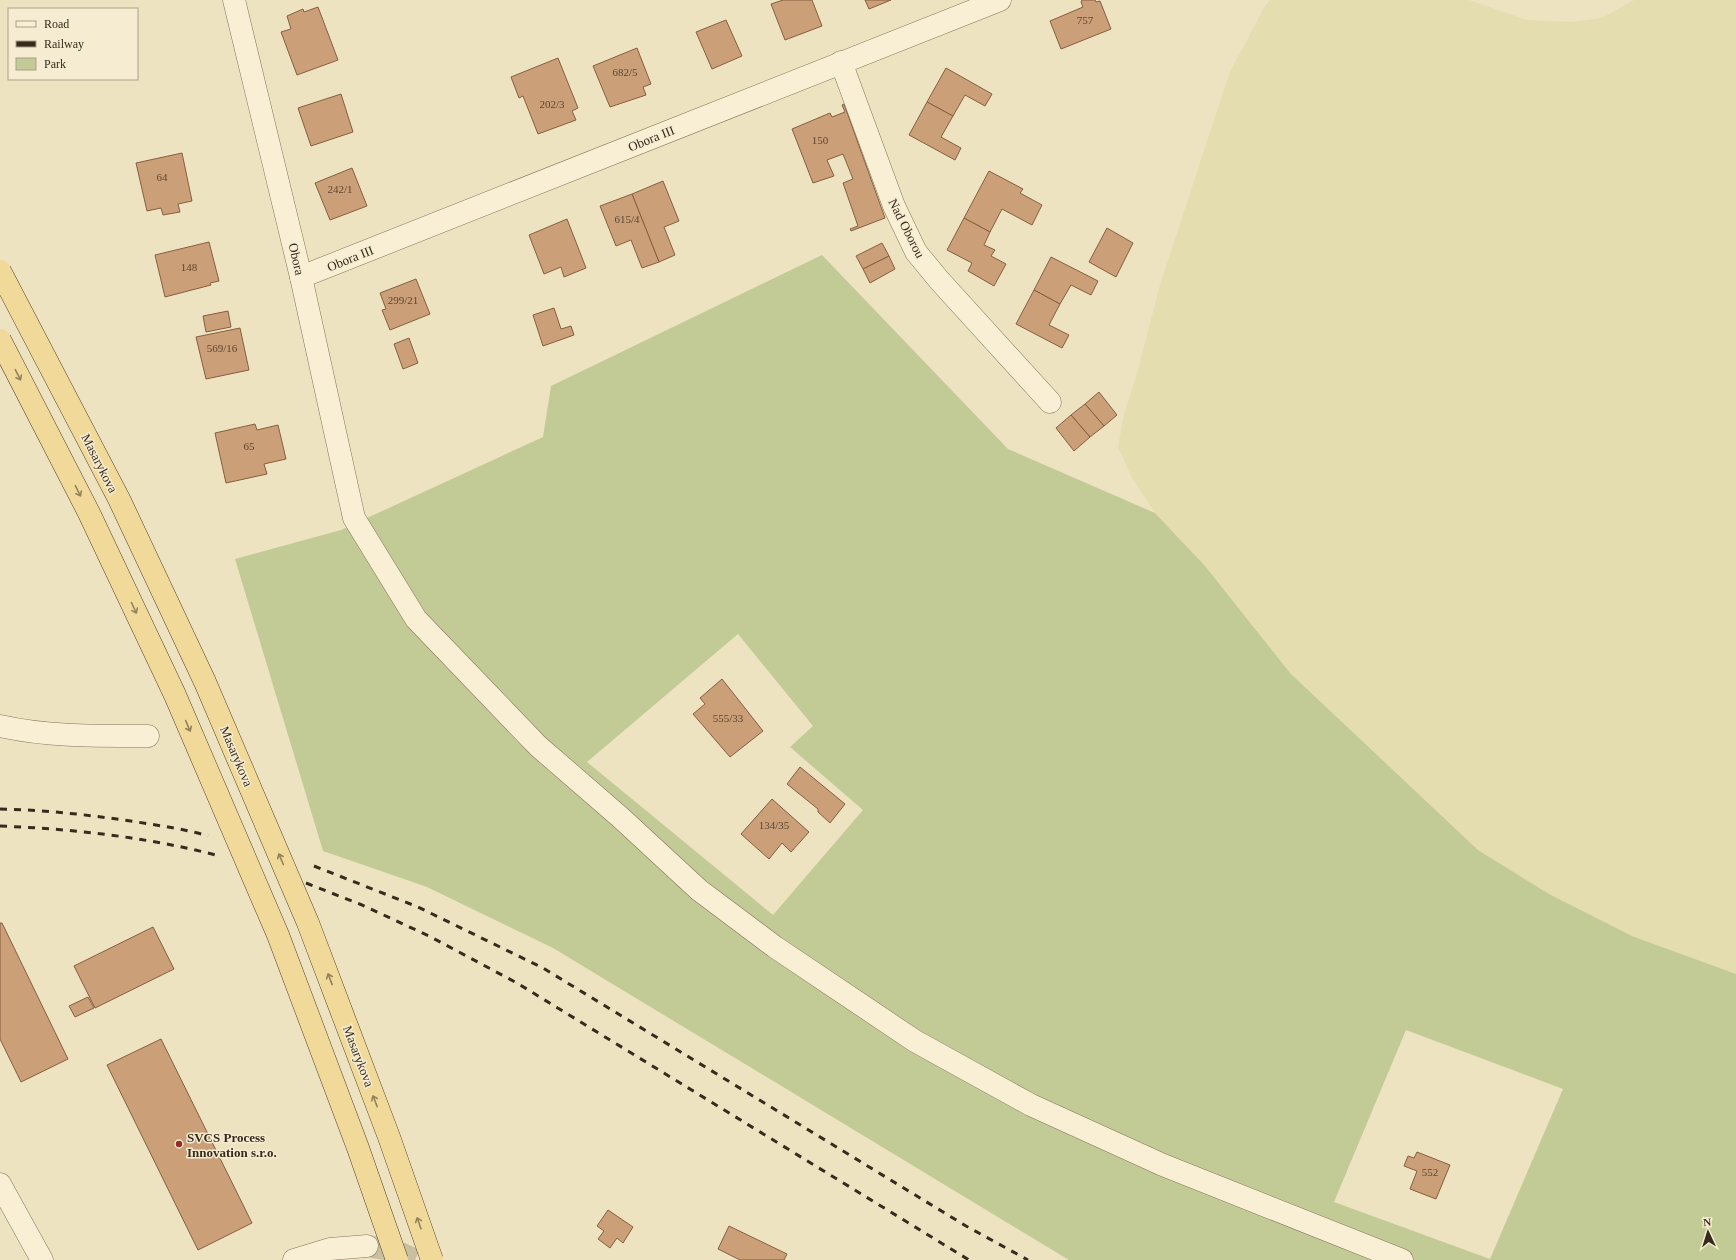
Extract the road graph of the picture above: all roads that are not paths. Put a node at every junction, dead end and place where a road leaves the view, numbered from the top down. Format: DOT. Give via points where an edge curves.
graph roads {
  1 [pos="234,0"];
  2 [pos="1000,0"];
  3 [pos="841,62"];
  4 [pos="0,271"];
  5 [pos="301,277"];
  6 [pos="0,340"];
  7 [pos="1050,402"];
  8 [pos="0,726"];
  9 [pos="148,736"];
  10 [pos="0,1184"];
  11 [pos="367,1246"];
  12 [pos="42,1260"];
  13 [pos="294,1260"];
  14 [pos="397,1260"];
  15 [pos="432,1260"];
  16 [pos="1402,1260"];
  1 -- 5 [label="street, Obora"];
  2 -- 3 [label="street, Obora III"];
  3 -- 5 [label="street, Obora III"];
  3 -- 7 [label="street, Nad Oborou" via="894,206 916,252"];
  15 -- 4 [label="main road, Masarykova, one-way, bridge" via="389,1137 308,923 208,689 119,498"];
  5 -- 16 [label="street, Obora" via="354,518 416,619 538,746 699,890 774,947 915,1041 1031,1105 1163,1165"];
  6 -- 14 [label="main road, one-way, bridge" via="89,513 175,695 278,935"];
  8 -- 9 [label="street" via="53,735"];
  10 -- 12 [label="street"];
  11 -- 13 [label="street" via="330,1249"];
}
